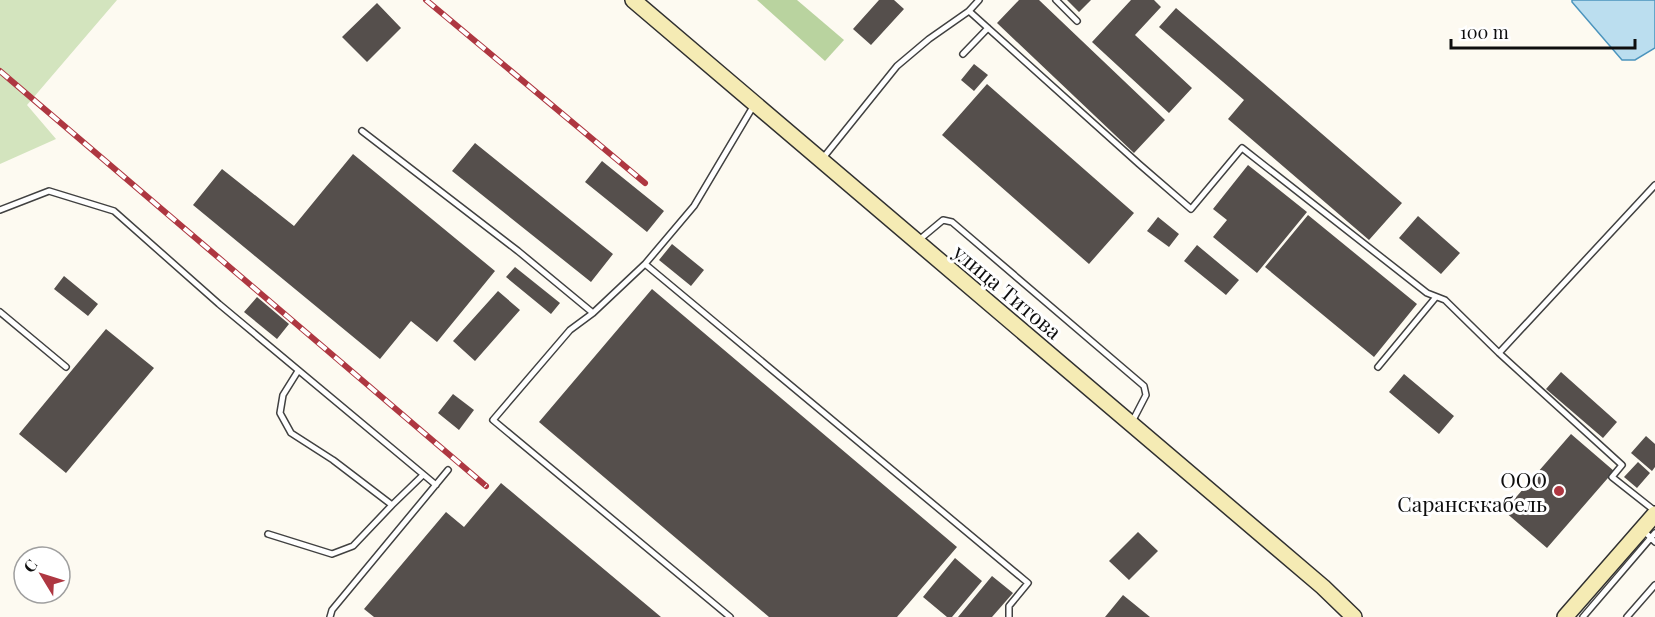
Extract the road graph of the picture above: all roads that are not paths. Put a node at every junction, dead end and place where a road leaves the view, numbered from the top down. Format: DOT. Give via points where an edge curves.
graph roads {
  1 [pos="633,0"];
  2 [pos="979,0"];
  3 [pos="1056,0"];
  4 [pos="969,11"];
  5 [pos="1077,21"];
  6 [pos="988,28"];
  7 [pos="963,54"];
  8 [pos="755,103"];
  9 [pos="362,130"];
  10 [pos="821,160"];
  11 [pos="1655,185"];
  12 [pos="0,210"];
  13 [pos="918,241"];
  14 [pos="645,264"];
  15 [pos="1436,297"];
  16 [pos="0,312"];
  17 [pos="593,313"];
  18 [pos="1499,353"];
  19 [pos="1378,367"];
  20 [pos="66,368"];
  21 [pos="298,370"];
  22 [pos="1132,424"];
  23 [pos="448,470"];
  24 [pos="423,475"];
  25 [pos="436,485"];
  26 [pos="392,505"];
  27 [pos="1655,512"];
  28 [pos="268,534"];
  29 [pos="1651,536"];
  30 [pos="1655,585"];
  31 [pos="330,617"];
  32 [pos="730,617"];
  33 [pos="1009,617"];
  34 [pos="1354,617"];
  35 [pos="1565,617"];
  36 [pos="1583,617"];
  37 [pos="1627,617"];
  1 -- 8 [label="main road, улица Титова"];
  2 -- 4 [label="lane"];
  3 -- 5 [label="lane"];
  4 -- 6 [label="lane"];
  4 -- 10 [label="lane" via="897,66"];
  6 -- 7 [label="lane"];
  6 -- 15 [label="lane" via="1191,208 1242,148"];
  8 -- 10 [label="main road, улица Титова"];
  8 -- 14 [label="lane" via="694,206"];
  9 -- 17 [label="lane"];
  10 -- 13 [label="main road, улица Титова"];
  11 -- 18 [label="lane"];
  12 -- 21 [label="lane" via="49,190 114,210"];
  13 -- 22 [label="main road, улица Титова"];
  13 -- 22 [label="lane" via="943,220 952,222 1144,386 1146,395"];
  14 -- 17 [label="lane"];
  14 -- 33 [label="lane" via="1028,583 1009,606"];
  15 -- 18 [label="lane" via="1445,300"];
  15 -- 19 [label="lane"];
  16 -- 20 [label="lane"];
  17 -- 32 [label="lane" via="570,330 493,420"];
  18 -- 27 [label="lane" via="1622,465 1612,477"];
  21 -- 24 [label="lane"];
  21 -- 26 [label="lane" via="283,395 280,413 291,433"];
  22 -- 34 [label="main road, улица Титова"];
  23 -- 25 [label="lane"];
  24 -- 25 [label="lane"];
  24 -- 26 [label="lane"];
  25 -- 31 [label="lane"];
  26 -- 28 [label="lane" via="353,546 332,554"];
  27 -- 29 [label="main road"];
  29 -- 35 [label="main road"];
  29 -- 36 [label="lane"];
  30 -- 37 [label="lane"];
}
